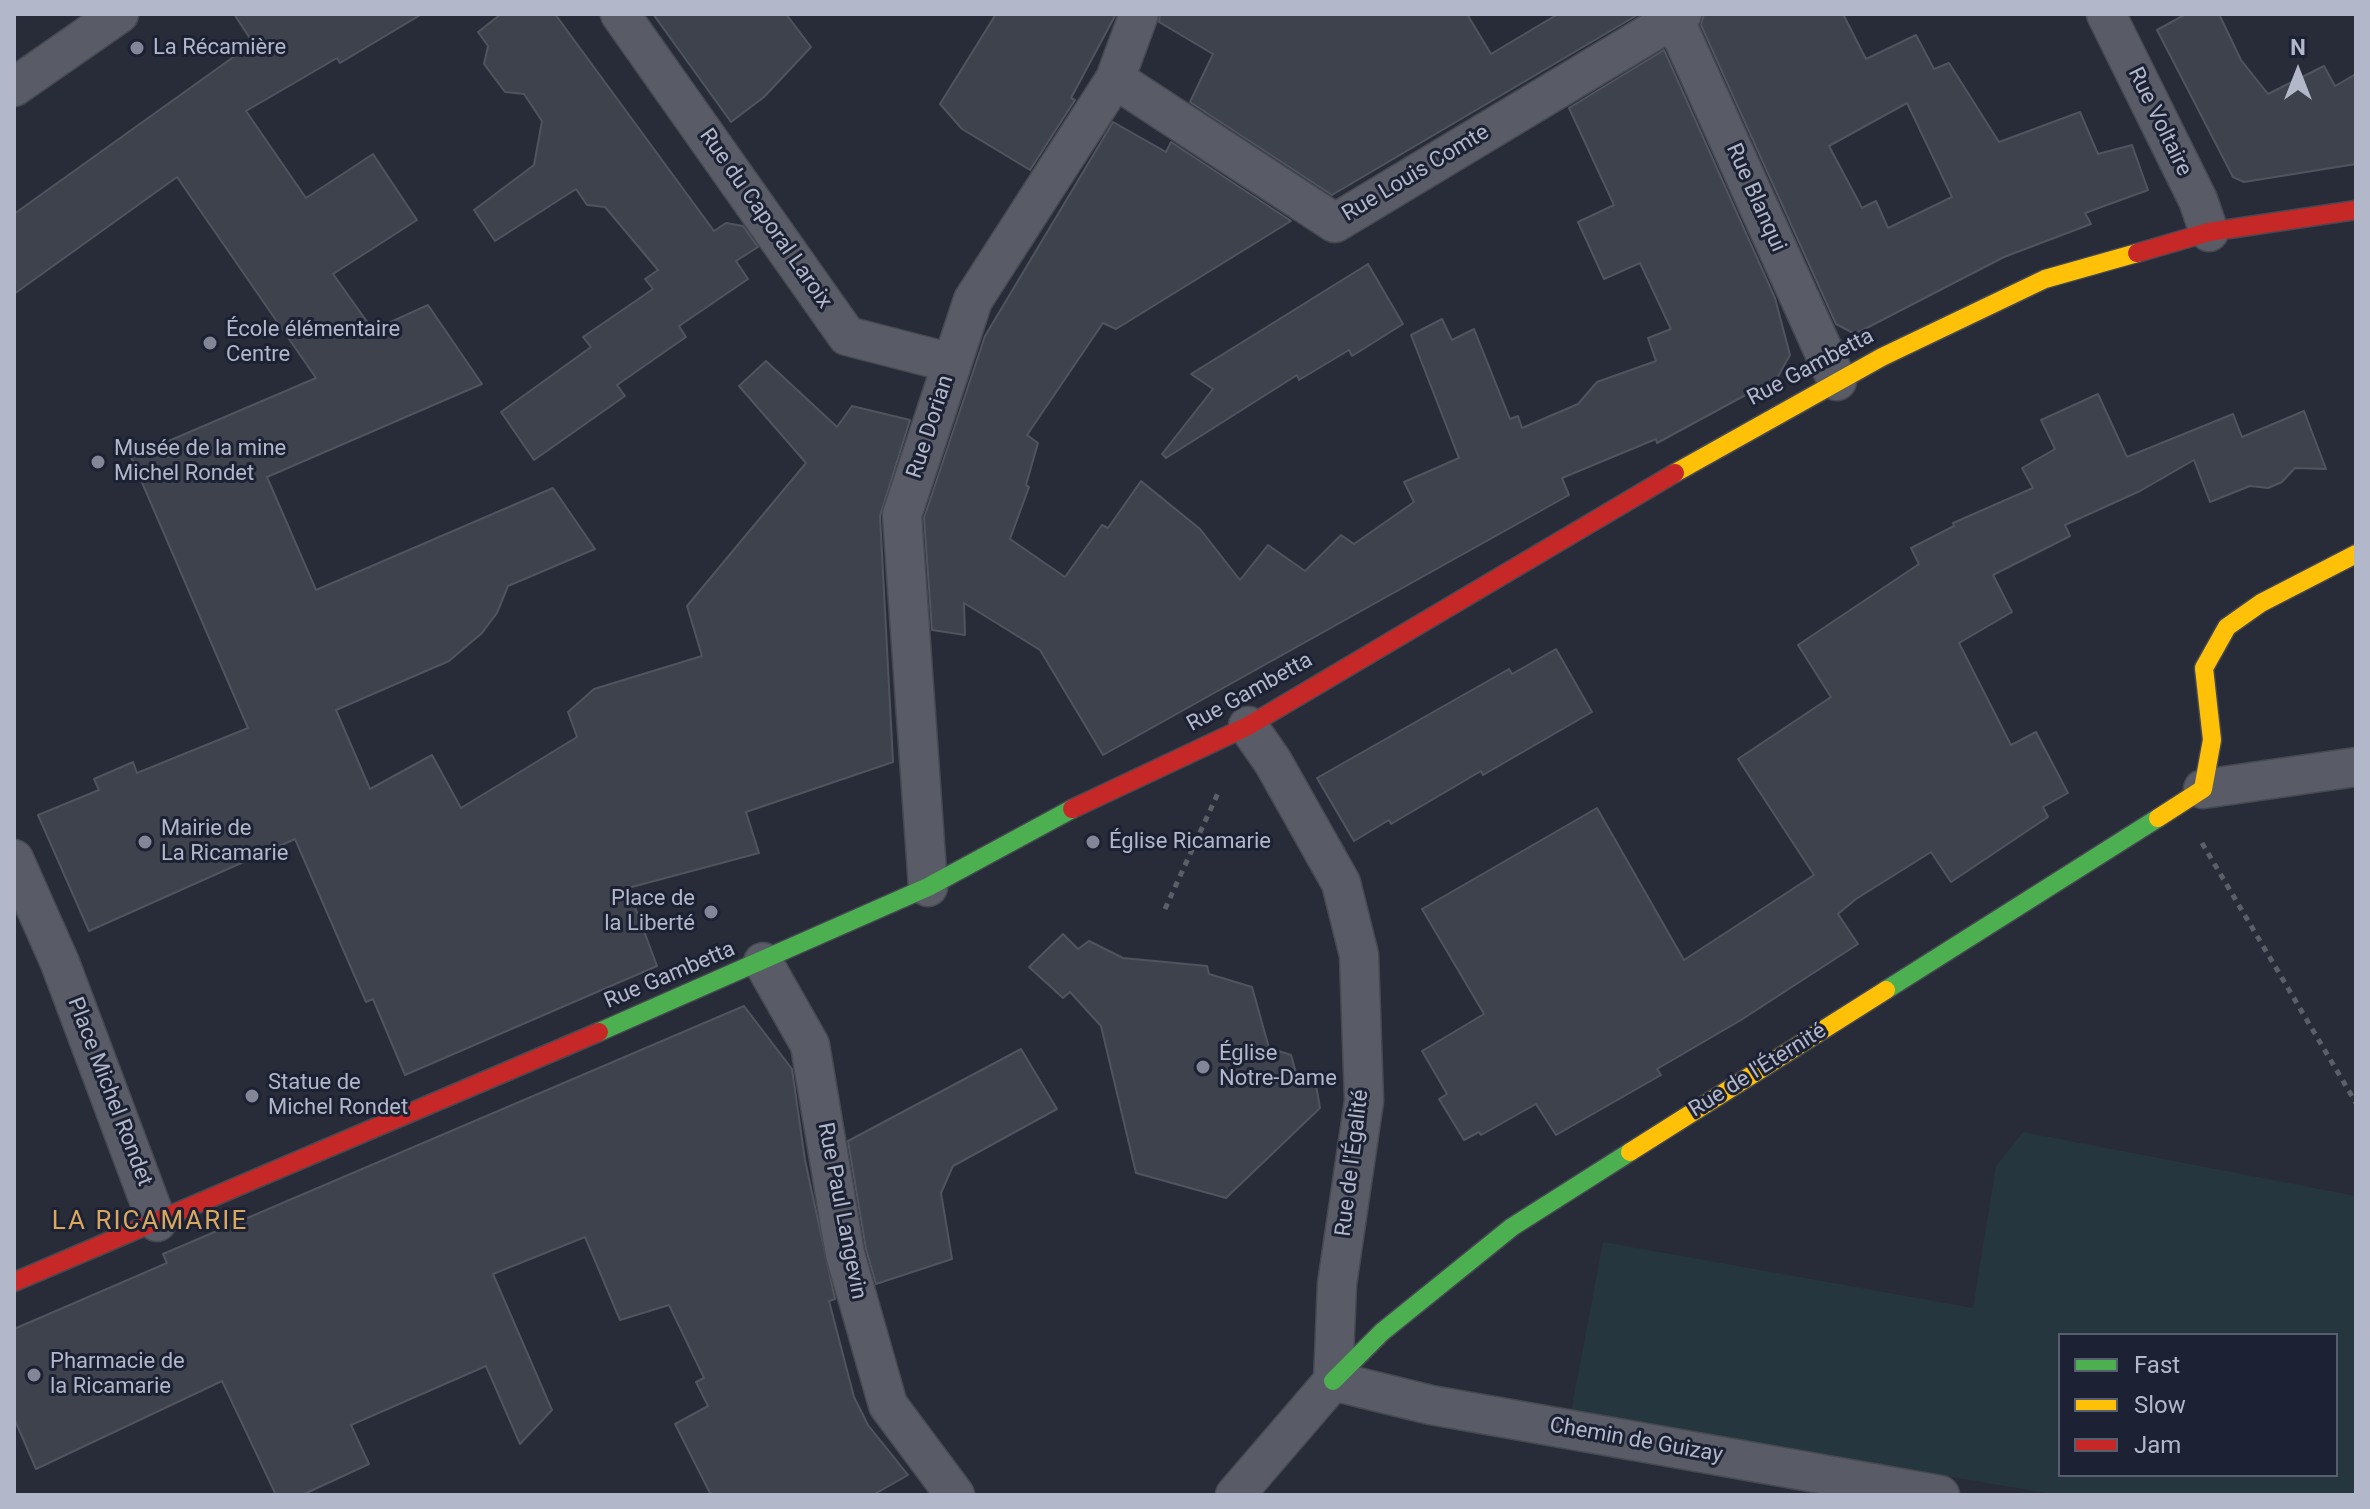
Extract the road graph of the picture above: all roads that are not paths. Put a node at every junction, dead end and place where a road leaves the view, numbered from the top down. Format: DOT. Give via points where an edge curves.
graph roads {
  1 [pos="119,14"];
  2 [pos="620,14"];
  3 [pos="1139,14"];
  4 [pos="2106,14"];
  5 [pos="1676,15"];
  6 [pos="1115,79"];
  7 [pos="14,87"];
  8 [pos="2356,210"];
  9 [pos="2209,232"];
  10 [pos="952,363"];
  11 [pos="1837,381"];
  12 [pos="2356,554"];
  13 [pos="1248,726"];
  14 [pos="2356,767"];
  15 [pos="2191,796"];
  16 [pos="14,859"];
  17 [pos="928,887"];
  18 [pos="763,962"];
  19 [pos="157,1222"];
  20 [pos="14,1282"];
  21 [pos="1333,1381"];
  22 [pos="955,1495"];
  23 [pos="1235,1495"];
  24 [pos="1940,1495"];
  1 -- 7 [label="street"];
  2 -- 10 [label="street, Rue du Caporal Laroix" via="847,336"];
  3 -- 6 [label="street, Rue Dorian"];
  4 -- 9 [label="street, Rue Voltaire"];
  5 -- 6 [label="street, Rue Louis Comte" via="1335,223"];
  5 -- 11 [label="street, Rue Blanqui"];
  6 -- 10 [label="street, Rue Dorian" via="973,300"];
  8 -- 9 [label="main road, Rue Gambetta"];
  9 -- 11 [label="main road, Rue Gambetta" via="2045,279"];
  10 -- 17 [label="street, Rue Dorian" via="902,515"];
  11 -- 13 [label="main road, Rue Gambetta" via="1721,444"];
  12 -- 15 [label="main road" via="2261,603 2227,627 2204,668 2212,740"];
  13 -- 17 [label="main road, Rue Gambetta" via="1076,807"];
  13 -- 21 [label="street, Rue de l'Égalité" via="1341,883 1359,955 1364,1101 1337,1284"];
  14 -- 15 [label="street, Rue de l'Éternité"];
  15 -- 21 [label="main road, Rue de l'Éternité" via="1512,1227 1382,1332"];
  16 -- 19 [label="street, Place Michel Rondet" via="60,963"];
  17 -- 18 [label="main road, Rue Gambetta"];
  18 -- 19 [label="main road, Rue Gambetta"];
  18 -- 22 [label="street, Rue Paul Langevin" via="810,1045 845,1254 888,1405"];
  19 -- 20 [label="main road, Rue Gambetta"];
  21 -- 23 [label="street"];
  21 -- 24 [label="street, Chemin de Guizay" via="1431,1405"];
}
